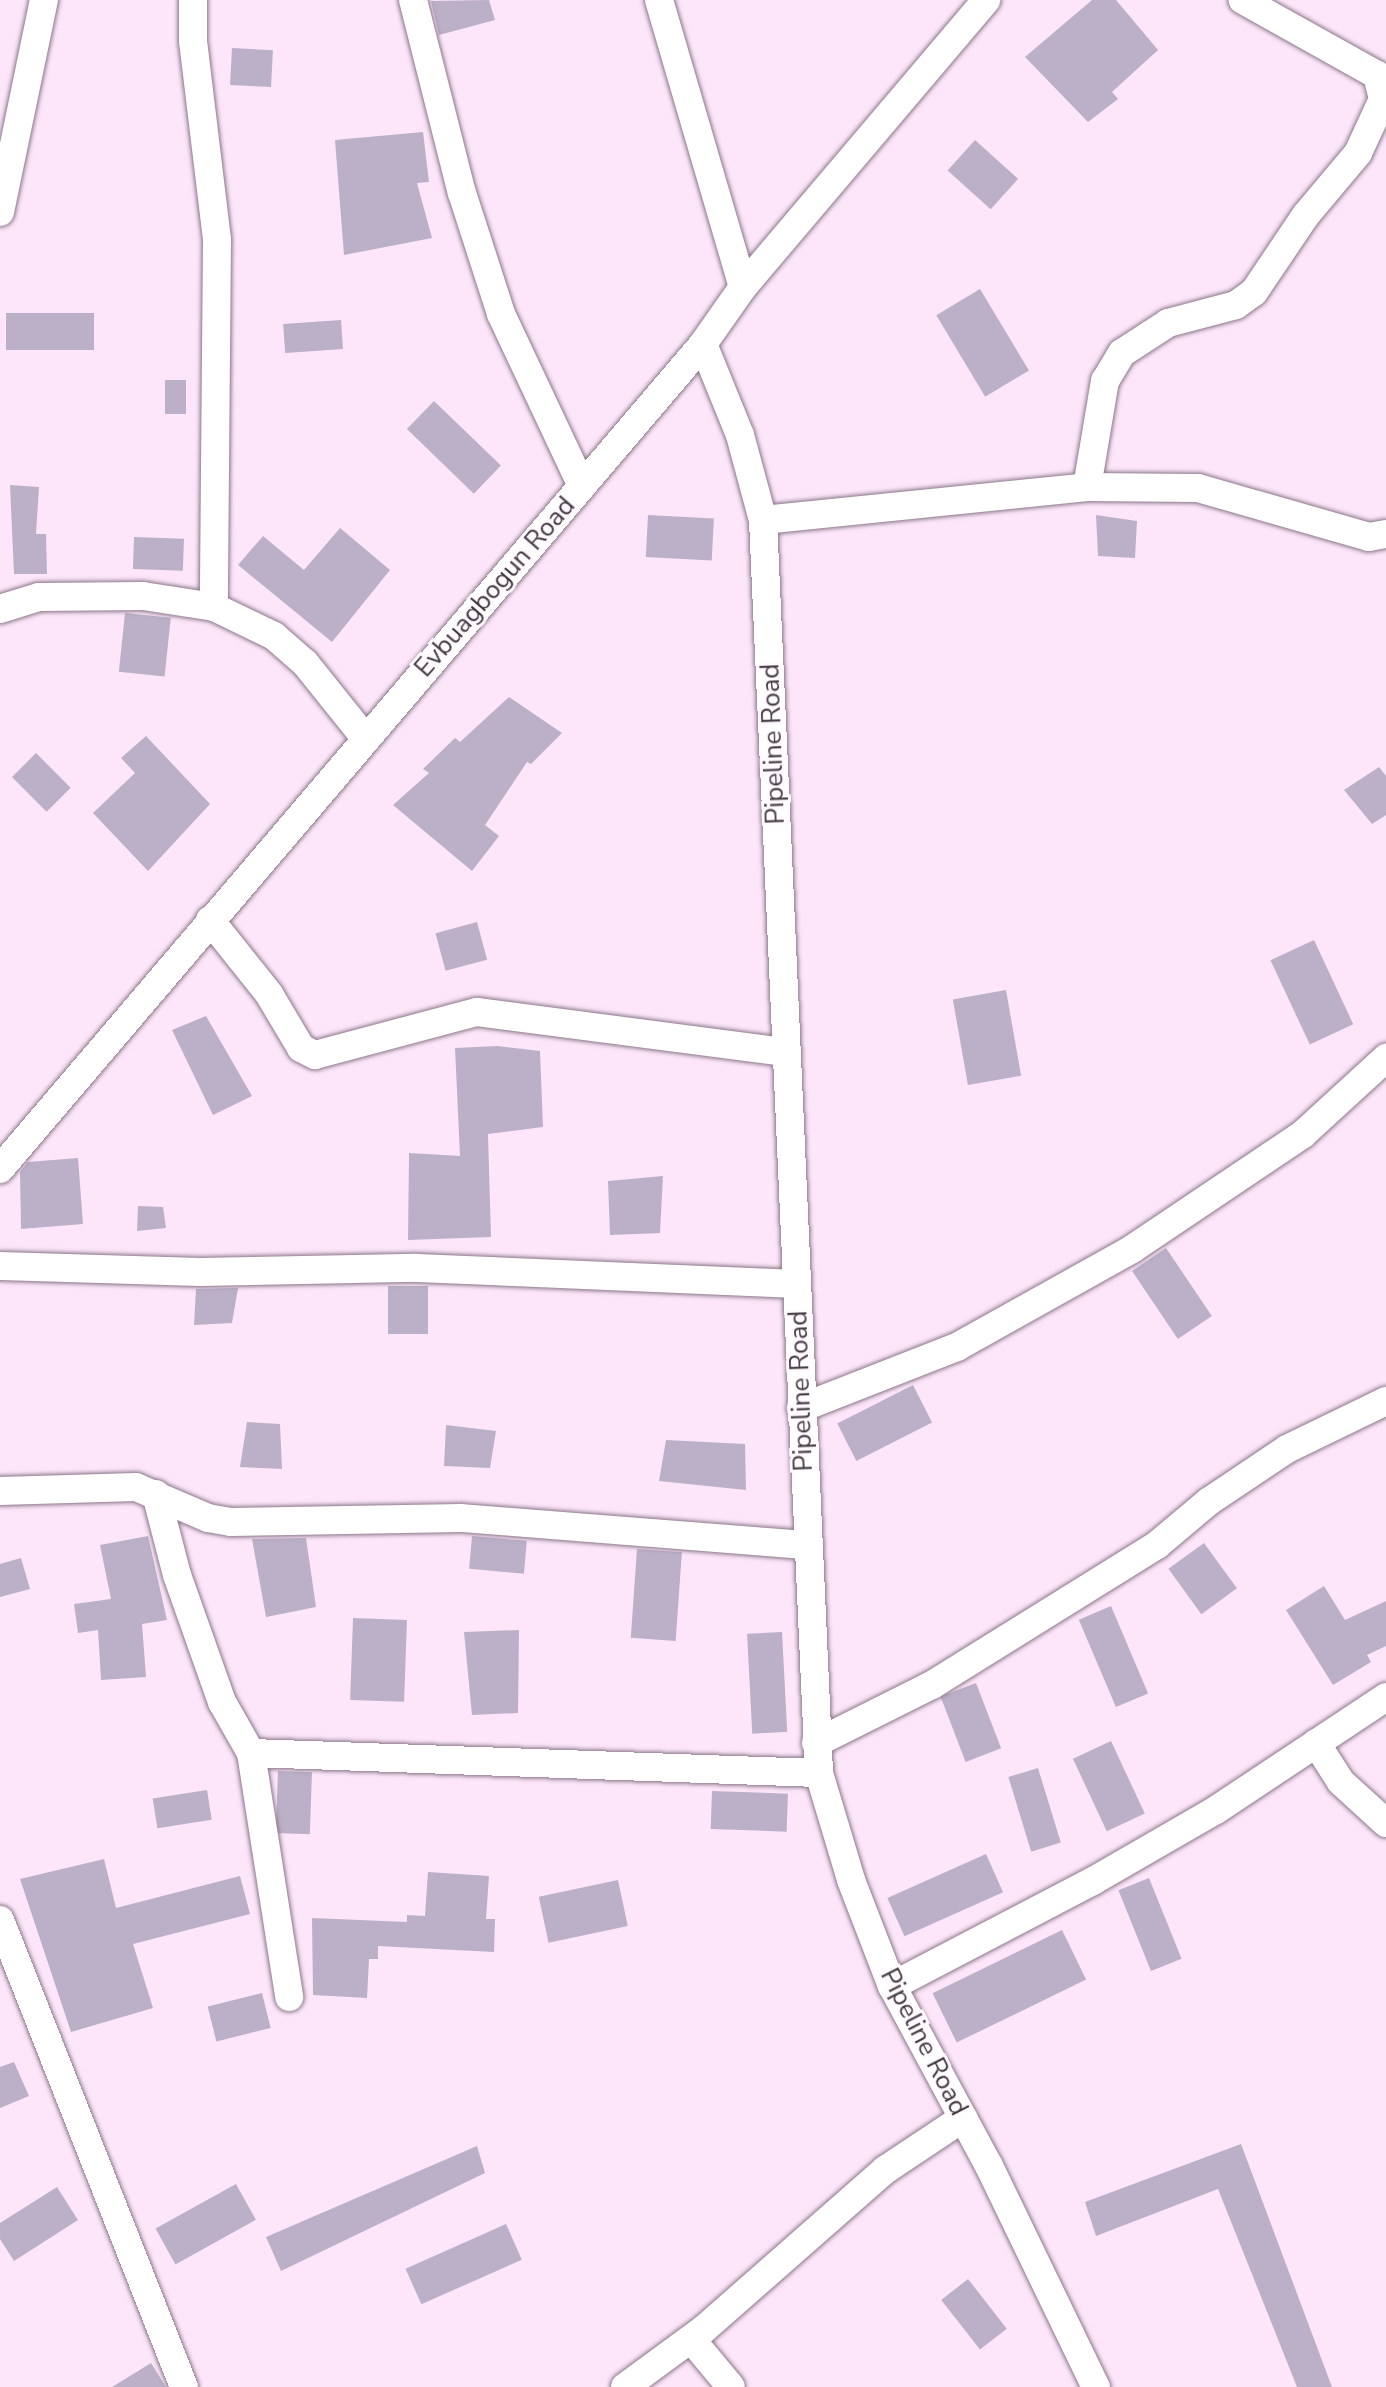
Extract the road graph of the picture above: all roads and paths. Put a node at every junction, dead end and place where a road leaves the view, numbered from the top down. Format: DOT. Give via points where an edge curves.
graph roads {
  1 [pos="44,0"];
  2 [pos="193,0"];
  3 [pos="413,0"];
  4 [pos="659,0"];
  5 [pos="986,0"];
  6 [pos="1243,0"];
  7 [pos="3,172"];
  8 [pos="0,212"];
  9 [pos="743,287"];
  10 [pos="703,344"];
  11 [pos="582,486"];
  12 [pos="1087,487"];
  13 [pos="763,520"];
  14 [pos="1386,534"];
  15 [pos="214,607"];
  16 [pos="0,609"];
  17 [pos="365,738"];
  18 [pos="210,920"];
  19 [pos="785,1052"];
  20 [pos="1386,1058"];
  21 [pos="2,1161"];
  22 [pos="0,1266"];
  23 [pos="797,1284"];
  24 [pos="1386,1401"];
  25 [pos="801,1408"];
  26 [pos="0,1491"];
  27 [pos="156,1494"];
  28 [pos="208,1518"];
  29 [pos="807,1545"];
  30 [pos="171,1551"];
  31 [pos="1386,1697"];
  32 [pos="816,1743"];
  33 [pos="1316,1743"];
  34 [pos="251,1753"];
  35 [pos="819,1773"];
  36 [pos="1386,1823"];
  37 [pos="0,1920"];
  38 [pos="892,1986"];
  39 [pos="289,1997"];
  40 [pos="963,2118"];
  41 [pos="691,2339"];
  42 [pos="184,2387"];
  43 [pos="625,2387"];
  44 [pos="731,2387"];
  45 [pos="1096,2387"];
  1 -- 7 [label="street"];
  2 -- 15 [label="street" via="193,41 217,239"];
  3 -- 11 [label="street" via="462,193 501,314"];
  4 -- 9 [label="street"];
  5 -- 9 [label="street, Evbuagbogun Road"];
  6 -- 12 [label="street" via="1377,75 1383,99 1358,153 1306,215 1254,292 1236,305 1168,323 1122,353 1105,381"];
  7 -- 8 [label="street"];
  9 -- 10 [label="street, Evbuagbogun Road"];
  10 -- 11 [label="street, Evbuagbogun Road"];
  10 -- 13 [label="street, Pipeline Road" via="740,435"];
  11 -- 17 [label="street, Evbuagbogun Road"];
  12 -- 13 [label="street"];
  12 -- 14 [label="street" via="1198,488 1369,537"];
  13 -- 19 [label="street, Pipeline Road"];
  15 -- 16 [label="street" via="128,596 39,597"];
  15 -- 17 [label="street" via="274,636 305,663"];
  17 -- 18 [label="street, Evbuagbogun Road"];
  18 -- 19 [label="street" via="269,994 301,1048 315,1055 477,1012"];
  18 -- 21 [label="street, Evbuagbogun Road"];
  19 -- 23 [label="street, Pipeline Road"];
  20 -- 25 [label="street" via="1303,1134 1132,1249 957,1347"];
  22 -- 23 [label="street" via="200,1272 417,1268"];
  23 -- 25 [label="street, Pipeline Road"];
  24 -- 32 [label="street" via="1287,1449 1208,1502 1157,1545 932,1685"];
  25 -- 29 [label="street, Pipeline Road"];
  26 -- 27 [label="street" via="108,1486"];
  27 -- 28 [label="street"];
  27 -- 30 [label="street"];
  28 -- 29 [label="street" via="461,1518"];
  28 -- 30 [label="street"];
  29 -- 32 [label="street, Pipeline Road"];
  30 -- 34 [label="street" via="222,1702"];
  31 -- 33 [label="street"];
  32 -- 35 [label="street, Pipeline Road"];
  33 -- 36 [label="street" via="1341,1782"];
  33 -- 38 [label="street" via="1216,1810 1093,1881"];
  34 -- 35 [label="street"];
  34 -- 39 [label="street"];
  35 -- 38 [label="street, Pipeline Road" via="851,1880"];
  37 -- 42 [label="street"];
  38 -- 40 [label="street, Pipeline Road"];
  40 -- 41 [label="street" via="885,2170"];
  40 -- 45 [label="street, Pipeline Road"];
  41 -- 43 [label="street"];
  41 -- 44 [label="street"];
}
